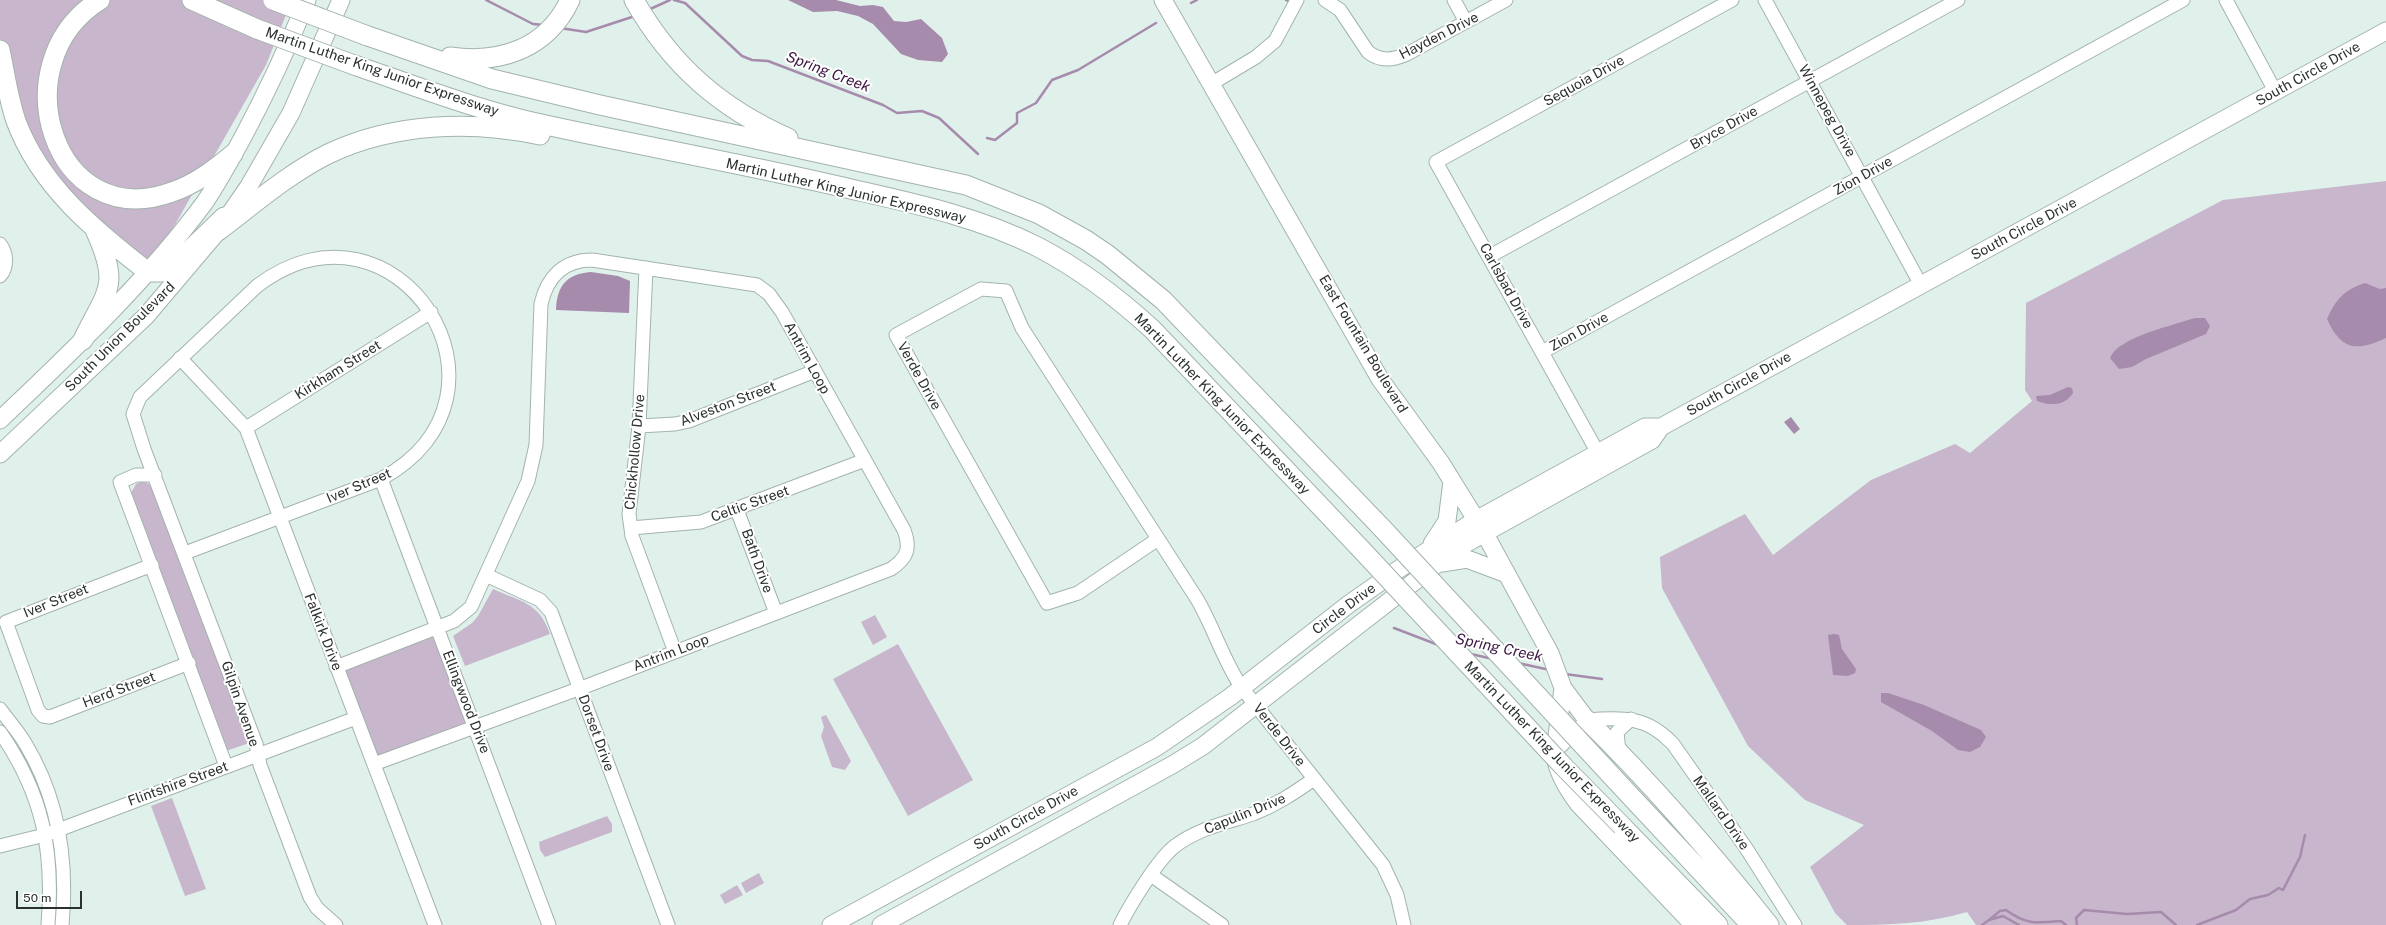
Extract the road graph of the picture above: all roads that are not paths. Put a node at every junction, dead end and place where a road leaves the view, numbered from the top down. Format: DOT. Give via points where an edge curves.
graph roads {
  1 [pos="100,0"];
  2 [pos="192,0"];
  3 [pos="273,0"];
  4 [pos="307,0"];
  5 [pos="341,0"];
  6 [pos="570,0"];
  7 [pos="634,0"];
  8 [pos="1163,0"];
  9 [pos="1297,0"];
  10 [pos="1325,0"];
  11 [pos="1454,0"];
  12 [pos="1506,0"];
  13 [pos="1732,0"];
  14 [pos="1765,0"];
  15 [pos="1958,0"];
  16 [pos="2184,0"];
  17 [pos="2226,0"];
  18 [pos="1466,22"];
  19 [pos="2386,31"];
  20 [pos="0,50"];
  21 [pos="409,52"];
  22 [pos="1810,81"];
  23 [pos="1211,84"];
  24 [pos="2275,91"];
  25 [pos="820,152"];
  26 [pos="234,154"];
  27 [pos="1436,162"];
  28 [pos="1863,176"];
  29 [pos="920,205"];
  30 [pos="235,206"];
  31 [pos="94,227"];
  32 [pos="218,231"];
  33 [pos="0,244"];
  34 [pos="1490,256"];
  35 [pos="646,268"];
  36 [pos="148,272"];
  37 [pos="0,276"];
  38 [pos="1921,285"];
  39 [pos="431,312"];
  40 [pos="83,340"];
  41 [pos="1542,352"];
  42 [pos="180,358"];
  43 [pos="815,371"];
  44 [pos="134,409"];
  45 [pos="0,420"];
  46 [pos="639,426"];
  47 [pos="1661,427"];
  48 [pos="246,428"];
  49 [pos="144,450"];
  50 [pos="1598,453"];
  51 [pos="0,454"];
  52 [pos="865,460"];
  53 [pos="136,475"];
  54 [pos="155,475"];
  55 [pos="381,479"];
  56 [pos="1452,481"];
  57 [pos="738,510"];
  58 [pos="280,518"];
  59 [pos="1480,527"];
  60 [pos="631,528"];
  61 [pos="1158,540"];
  62 [pos="185,553"];
  63 [pos="1431,557"];
  64 [pos="152,565"];
  65 [pos="1507,574"];
  66 [pos="486,575"];
  67 [pos="776,613"];
  68 [pos="438,627"];
  69 [pos="675,652"];
  70 [pos="189,663"];
  71 [pos="336,667"];
  72 [pos="580,688"];
  73 [pos="1242,688"];
  74 [pos="1562,693"];
  75 [pos="1218,705"];
  76 [pos="1256,706"];
  77 [pos="0,709"];
  78 [pos="50,717"];
  79 [pos="356,718"];
  80 [pos="1631,719"];
  81 [pos="1238,721"];
  82 [pos="1581,725"];
  83 [pos="475,727"];
  84 [pos="0,732"];
  85 [pos="1555,752"];
  86 [pos="1619,752"];
  87 [pos="258,754"];
  88 [pos="374,764"];
  89 [pos="226,766"];
  90 [pos="1314,779"];
  91 [pos="59,829"];
  92 [pos="45,835"];
  93 [pos="0,846"];
  94 [pos="1151,875"];
  95 [pos="48,925"];
  96 [pos="62,925"];
  97 [pos="336,925"];
  98 [pos="435,925"];
  99 [pos="549,925"];
  100 [pos="668,925"];
  101 [pos="831,925"];
  102 [pos="881,925"];
  103 [pos="1120,925"];
  104 [pos="1222,925"];
  105 [pos="1404,925"];
  106 [pos="1694,925"];
  107 [pos="1718,925"];
  108 [pos="1752,925"];
  109 [pos="1769,925"];
  110 [pos="1795,925"];
  1 -- 26 [label="highway" via="75,14 53,37 40,65 36,82 37,113 45,140 62,164 83,182 104,193 143,198 184,188 212,172"];
  2 -- 29 [label="highway, Martin Luther King Junior Expressway, bridge" via="257,29 354,65 453,99 541,124 804,178"];
  3 -- 21 [label="highway, Martin Luther King Junior Expressway, bridge"];
  4 -- 26 [label="main road, South Union Boulevard" via="281,64"];
  5 -- 30 [label="main road, South Union Boulevard" via="291,112"];
  6 -- 21 [label="highway" via="556,22 540,37 519,50 495,58 464,59"];
  7 -- 25 [label="highway" via="658,38 678,62 724,104 766,128"];
  8 -- 23 [label="main road, East Fountain Boulevard"];
  9 -- 23 [label="street" via="1275,41 1256,57"];
  10 -- 18 [label="street, Hayden Drive" via="1340,10 1378,65 1407,54"];
  11 -- 18 [label="street"];
  12 -- 18 [label="street, Hayden Drive"];
  13 -- 27 [label="street, Sequoia Drive"];
  14 -- 22 [label="street, Winnepeg Drive"];
  15 -- 22 [label="street, Bryce Drive"];
  16 -- 28 [label="street, Zion Drive"];
  17 -- 24 [label="street"];
  19 -- 24 [label="main road, South Circle Drive"];
  20 -- 31 [label="highway" via="16,120 30,152 51,183"];
  21 -- 25 [label="highway, Martin Luther King Junior Expressway" via="492,79 569,98"];
  22 -- 28 [label="street, Winnepeg Drive"];
  22 -- 34 [label="street, Bryce Drive"];
  23 -- 56 [label="main road, East Fountain Boulevard" via="1380,379"];
  24 -- 38 [label="main road, South Circle Drive"];
  25 -- 108 [label="highway, Martin Luther King Junior Expressway, bridge" via="966,185 1032,211 1092,244 1145,284 1181,317 1382,528"];
  26 -- 36 [label="main road, South Union Boulevard" via="205,201"];
  27 -- 34 [label="street, Carlsbad Drive"];
  28 -- 38 [label="street, Winnepeg Drive"];
  28 -- 41 [label="street, Zion Drive"];
  29 -- 32 [label="highway" via="862,199 535,134 468,126 442,126 368,140 329,154 287,179"];
  29 -- 107 [label="highway, Martin Luther King Junior Expressway, bridge" via="969,219 1038,247 1080,272 1127,306 1177,353 1558,761"];
  30 -- 32 [label="main road, South Union Boulevard"];
  30 -- 36 [label="highway" via="167,272"];
  31 -- 36 [label="highway"];
  31 -- 40 [label="highway" via="109,265 110,286"];
  32 -- 51 [label="main road, South Union Boulevard" via="146,316"];
  33 -- 37 [label="street" via="4,249 6,262"];
  34 -- 41 [label="street, Carlsbad Drive"];
  35 -- 43 [label="street, Antrim Loop" via="763,288 776,303"];
  35 -- 46 [label="street, Chickhollow Drive"];
  35 -- 66 [label="street, Antrim Loop" via="583,260 564,266 548,282 541,304 534,462"];
  36 -- 40 [label="main road, South Union Boulevard"];
  38 -- 47 [label="main road, South Circle Drive"];
  39 -- 42 [label="street, Iver Street" via="406,283 384,270 358,260 316,259 290,266 268,277"];
  39 -- 48 [label="street, Kirkham Street"];
  39 -- 55 [label="street, Iver Street" via="443,338 448,360 448,386 442,412 432,434 415,456"];
  40 -- 45 [label="main road, South Union Boulevard"];
  41 -- 50 [label="street, Carlsbad Drive"];
  42 -- 44 [label="street, Iver Street" via="140,397"];
  42 -- 48 [label="street, Falkirk Drive"];
  43 -- 46 [label="street, Alveston Street" via="689,421"];
  43 -- 52 [label="street, Antrim Loop"];
  44 -- 49 [label="street, Gilpin Avenue" via="134,421"];
  46 -- 60 [label="street, Chickhollow Drive" via="628,504"];
  47 -- 50 [label="main road, South Circle Drive" via="1645,427"];
  47 -- 59 [label="main road, South Circle Drive" via="1652,440"];
  48 -- 58 [label="street, Falkirk Drive"];
  49 -- 53 [label="street"];
  49 -- 54 [label="street, Gilpin Avenue"];
  50 -- 59 [label="main road, South Circle Drive"];
  52 -- 57 [label="street, Celtic Street"];
  52 -- 67 [label="street, Antrim Loop" via="904,530 908,547 906,555 891,569"];
  53 -- 54 [label="street"];
  53 -- 64 [label="street" via="120,482"];
  54 -- 62 [label="street, Gilpin Avenue"];
  55 -- 58 [label="street, Iver Street"];
  55 -- 68 [label="street, Ellingwood Drive"];
  56 -- 59 [label="main road, East Fountain Boulevard"];
  56 -- 63 [label="main road" via="1447,520"];
  57 -- 60 [label="street, Celtic Street" via="701,522"];
  57 -- 67 [label="street, Bath Drive"];
  58 -- 62 [label="street, Iver Street"];
  58 -- 71 [label="street, Falkirk Drive"];
  59 -- 63 [label="main road, Circle Drive"];
  59 -- 65 [label="main road, East Fountain Boulevard"];
  60 -- 69 [label="street, Chickhollow Drive"];
  61 -- 61 [label="street, Verde Drive" via="1022,328 1006,291 981,289 896,335 1047,604 1078,593"];
  61 -- 73 [label="street, Verde Drive" via="1204,612 1227,665"];
  62 -- 87 [label="street, Gilpin Avenue"];
  63 -- 65 [label="main road" via="1466,559"];
  63 -- 73 [label="main road, Circle Drive" via="1348,604"];
  63 -- 76 [label="main road, Circle Drive"];
  64 -- 70 [label="street"];
  64 -- 78 [label="street, Iver Street" via="6,622 38,710 43,716"];
  65 -- 74 [label="main road, East Fountain Boulevard" via="1550,653"];
  66 -- 68 [label="street, Antrim Loop" via="476,599 467,612 454,621"];
  66 -- 72 [label="street, Dorset Drive" via="532,595 547,606"];
  67 -- 69 [label="street, Antrim Loop"];
  68 -- 71 [label="street, Antrim Loop"];
  68 -- 83 [label="street, Ellingwood Drive"];
  69 -- 72 [label="street, Antrim Loop"];
  70 -- 78 [label="street, Herd Street"];
  70 -- 89 [label="street"];
  71 -- 79 [label="street, Falkirk Drive"];
  72 -- 83 [label="street, Antrim Loop"];
  72 -- 100 [label="street, Dorset Drive"];
  73 -- 75 [label="main road, Circle Drive"];
  73 -- 76 [label="street, Verde Drive"];
  74 -- 82 [label="main road, East Fountain Boulevard"];
  74 -- 85 [label="main road, East Fountain Boulevard"];
  75 -- 101 [label="main road, South Circle Drive" via="1157,747"];
  76 -- 81 [label="main road, Circle Drive"];
  76 -- 90 [label="street, Verde Drive"];
  77 -- 91 [label="street" via="25,743 46,786"];
  79 -- 87 [label="street, Flintshire Street"];
  79 -- 88 [label="street, Falkirk Drive"];
  80 -- 82 [label="street, Mallard Drive" via="1613,718"];
  80 -- 86 [label="street" via="1617,732"];
  80 -- 110 [label="street, Mallard Drive" via="1659,730 1673,744 1746,848"];
  81 -- 102 [label="main road, South Circle Drive" via="1172,765"];
  82 -- 85 [label="street"];
  82 -- 86 [label="highway"];
  83 -- 88 [label="street, Antrim Loop"];
  83 -- 99 [label="street, Ellingwood Drive"];
  84 -- 92 [label="street" via="29,782"];
  85 -- 106 [label="highway" via="1558,768 1567,787 1579,803"];
  86 -- 109 [label="highway" via="1721,865"];
  87 -- 89 [label="street, Flintshire Street"];
  87 -- 97 [label="street, Gilpin Avenue" via="260,766 310,898"];
  88 -- 98 [label="street, Falkirk Drive"];
  89 -- 91 [label="street, Flintshire Street"];
  90 -- 94 [label="street, Capulin Drive" via="1285,800 1253,814 1209,827 1174,846"];
  90 -- 105 [label="street, Verde Drive" via="1383,865 1397,895"];
  91 -- 92 [label="street, Flintshire Street"];
  91 -- 96 [label="street" via="65,890"];
  92 -- 93 [label="street, Flintshire Street"];
  92 -- 95 [label="street" via="49,849 51,890"];
  94 -- 103 [label="street, Capulin Drive"];
  94 -- 104 [label="street"];
}
